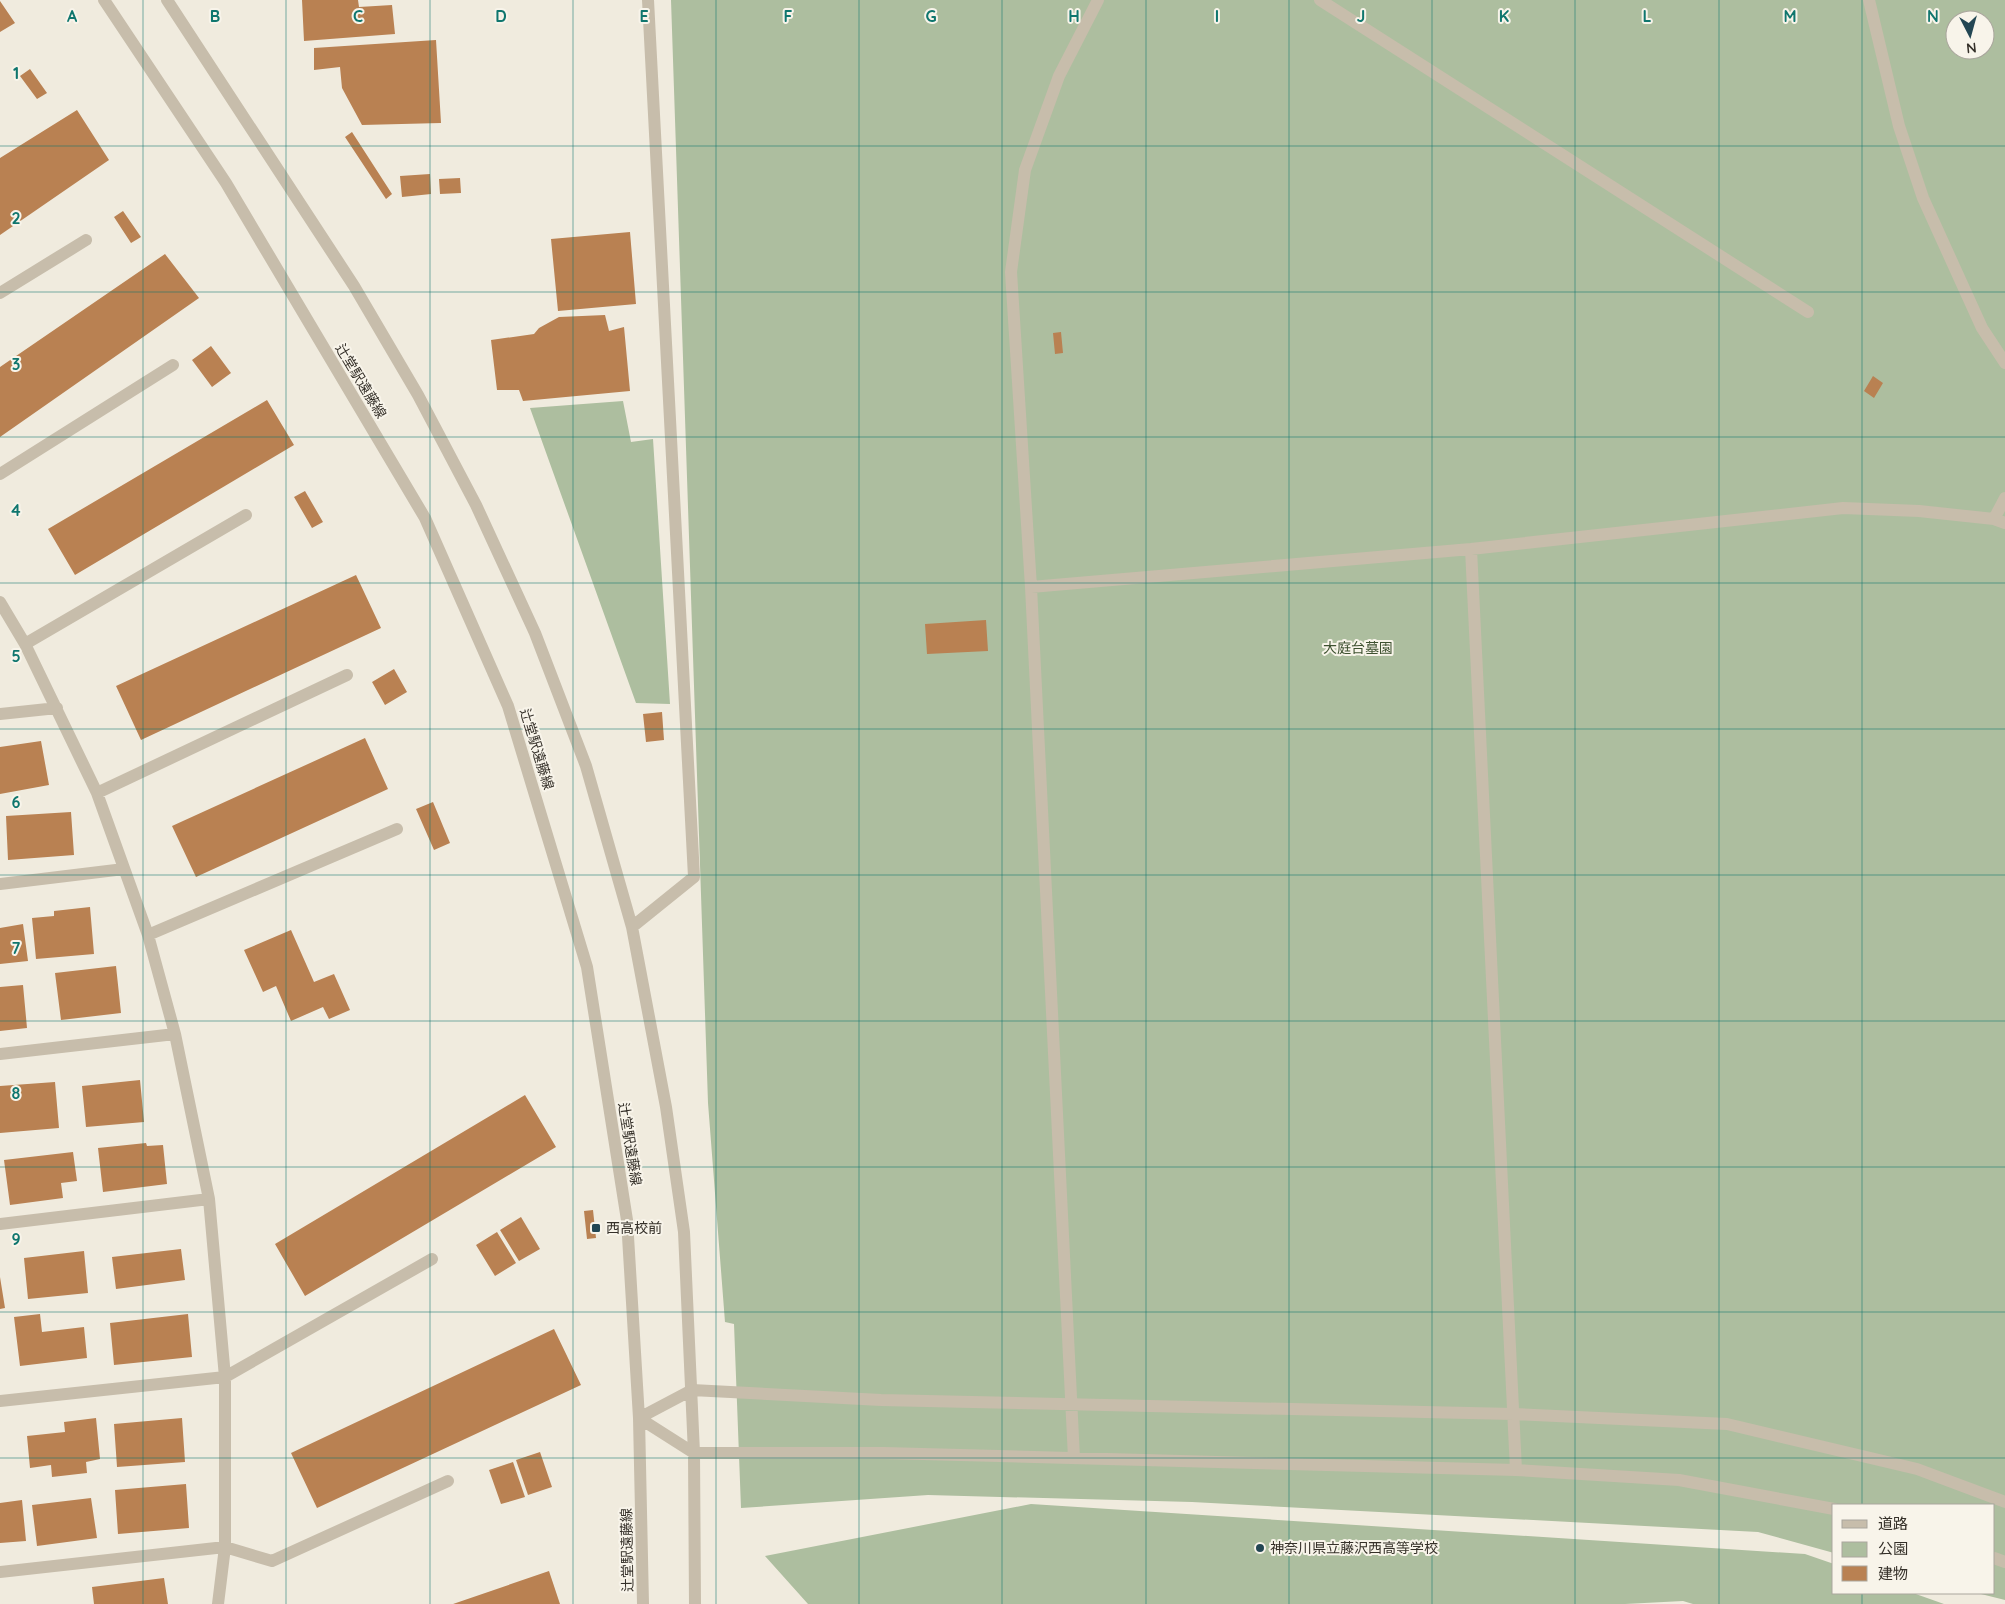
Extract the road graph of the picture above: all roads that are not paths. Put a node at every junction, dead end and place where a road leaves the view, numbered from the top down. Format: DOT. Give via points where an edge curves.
graph roads {
  1 [pos="104,0"];
  2 [pos="167,0"];
  3 [pos="648,0"];
  4 [pos="1098,0"];
  5 [pos="1320,0"];
  6 [pos="1869,0"];
  7 [pos="86,240"];
  8 [pos="0,293"];
  9 [pos="1808,312"];
  10 [pos="2005,363"];
  11 [pos="173,365"];
  12 [pos="0,474"];
  13 [pos="2005,498"];
  14 [pos="246,515"];
  15 [pos="2000,521"];
  16 [pos="1471,550"];
  17 [pos="1031,587"];
  18 [pos="0,602"];
  19 [pos="26,644"];
  20 [pos="347,675"];
  21 [pos="57,708"];
  22 [pos="0,714"];
  23 [pos="97,793"];
  24 [pos="398,829"];
  25 [pos="124,869"];
  26 [pos="0,884"];
  27 [pos="632,927"];
  28 [pos="148,934"];
  29 [pos="175,1034"];
  30 [pos="0,1054"];
  31 [pos="209,1199"];
  32 [pos="0,1224"];
  33 [pos="432,1258"];
  34 [pos="225,1377"];
  35 [pos="692,1390"];
  36 [pos="0,1402"];
  37 [pos="1072,1405"];
  38 [pos="1513,1414"];
  39 [pos="639,1418"];
  40 [pos="694,1453"];
  41 [pos="1074,1458"];
  42 [pos="1516,1470"];
  43 [pos="448,1481"];
  44 [pos="2005,1502"];
  45 [pos="1832,1509"];
  46 [pos="225,1547"];
  47 [pos="0,1572"];
  48 [pos="218,1604"];
  49 [pos="643,1604"];
  50 [pos="695,1604"];
  1 -- 39 [label="street, 辻堂駅遠藤線" via="226,184 426,518 508,706 587,967 627,1220"];
  2 -- 27 [label="street" via="354,286 418,395 476,505 535,633 586,766"];
  3 -- 27 [label="street" via="694,877"];
  4 -- 17 [label="street" via="1060,76 1025,170 1011,272"];
  5 -- 9 [label="street"];
  6 -- 10 [label="street" via="1899,126 1923,198 1982,328"];
  7 -- 8 [label="street"];
  11 -- 12 [label="street"];
  13 -- 15 [label="street"];
  14 -- 19 [label="street"];
  15 -- 16 [label="street" via="1919,511 1843,508"];
  16 -- 17 [label="street"];
  16 -- 38 [label="street"];
  17 -- 37 [label="street"];
  18 -- 19 [label="street"];
  19 -- 21 [label="street"];
  20 -- 23 [label="street"];
  21 -- 22 [label="street"];
  21 -- 23 [label="street"];
  23 -- 25 [label="street"];
  24 -- 28 [label="street"];
  25 -- 26 [label="street"];
  25 -- 28 [label="street"];
  27 -- 35 [label="street" via="666,1106 684,1232"];
  28 -- 29 [label="street"];
  29 -- 30 [label="street"];
  29 -- 31 [label="street"];
  31 -- 32 [label="street"];
  31 -- 34 [label="street"];
  33 -- 34 [label="street"];
  34 -- 36 [label="street"];
  34 -- 46 [label="street"];
  35 -- 37 [label="street" via="880,1400"];
  35 -- 39 [label="street"];
  35 -- 40 [label="street"];
  37 -- 38 [label="street"];
  37 -- 41 [label="street"];
  38 -- 42 [label="street"];
  38 -- 44 [label="street" via="1727,1424 1917,1469"];
  39 -- 40 [label="street"];
  39 -- 49 [label="street, 辻堂駅遠藤線"];
  40 -- 41 [label="street"];
  40 -- 50 [label="street"];
  41 -- 42 [label="street"];
  42 -- 45 [label="street" via="1679,1480"];
  43 -- 46 [label="street" via="272,1560"];
  46 -- 47 [label="street"];
  46 -- 48 [label="street"];
}
